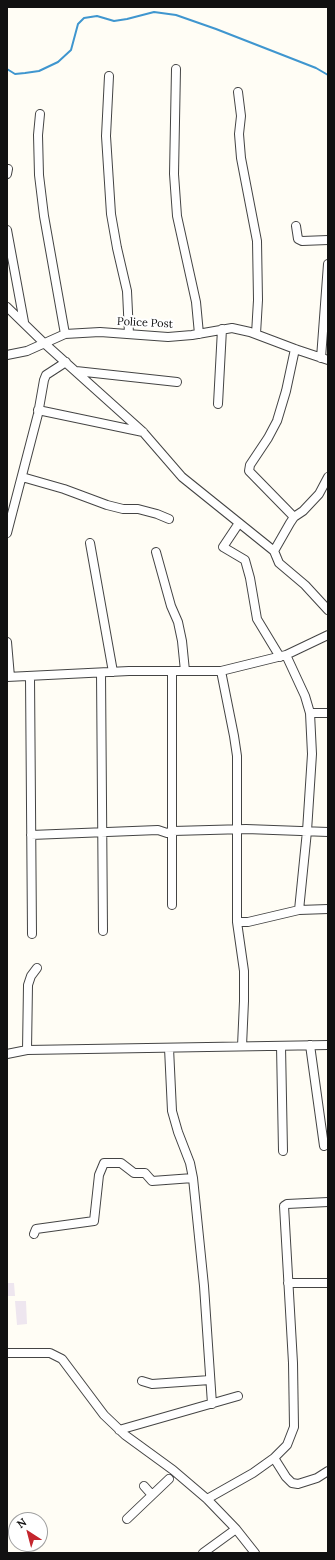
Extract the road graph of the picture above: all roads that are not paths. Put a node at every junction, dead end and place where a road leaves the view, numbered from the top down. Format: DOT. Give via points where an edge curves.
graph roads {
  1 [pos="176,69"];
  2 [pos="110,76"];
  3 [pos="238,92"];
  4 [pos="40,114"];
  5 [pos="296,226"];
  6 [pos="7,230"];
  7 [pos="328,240"];
  8 [pos="328,264"];
  9 [pos="7,307"];
  10 [pos="24,322"];
  11 [pos="222,329"];
  12 [pos="65,334"];
  13 [pos="129,334"];
  14 [pos="199,334"];
  15 [pos="256,334"];
  16 [pos="44,343"];
  17 [pos="295,349"];
  18 [pos="7,355"];
  19 [pos="325,359"];
  20 [pos="66,362"];
  21 [pos="76,371"];
  22 [pos="177,382"];
  23 [pos="218,404"];
  24 [pos="38,410"];
  25 [pos="143,432"];
  26 [pos="22,477"];
  27 [pos="328,477"];
  28 [pos="294,518"];
  29 [pos="169,519"];
  30 [pos="239,522"];
  31 [pos="7,529"];
  32 [pos="7,533"];
  33 [pos="90,543"];
  34 [pos="274,551"];
  35 [pos="156,552"];
  36 [pos="328,610"];
  37 [pos="328,635"];
  38 [pos="7,642"];
  39 [pos="283,656"];
  40 [pos="185,671"];
  41 [pos="220,671"];
  42 [pos="113,672"];
  43 [pos="172,672"];
  44 [pos="101,673"];
  45 [pos="30,676"];
  46 [pos="8,677"];
  47 [pos="310,713"];
  48 [pos="328,713"];
  49 [pos="237,830"];
  50 [pos="173,831"];
  51 [pos="307,831"];
  52 [pos="102,832"];
  53 [pos="328,832"];
  54 [pos="31,835"];
  55 [pos="172,905"];
  56 [pos="328,909"];
  57 [pos="299,910"];
  58 [pos="237,922"];
  59 [pos="103,930"];
  60 [pos="32,934"];
  61 [pos="37,968"];
  62 [pos="310,1045"];
  63 [pos="328,1045"];
  64 [pos="242,1046"];
  65 [pos="280,1046"];
  66 [pos="169,1048"];
  67 [pos="27,1050"];
  68 [pos="7,1054"];
  69 [pos="324,1146"];
  70 [pos="283,1151"];
  71 [pos="193,1178"];
  72 [pos="328,1202"];
  73 [pos="34,1234"];
  74 [pos="288,1283"];
  75 [pos="328,1283"];
  76 [pos="7,1353"];
  77 [pos="210,1380"];
  78 [pos="142,1381"];
  79 [pos="238,1396"];
  80 [pos="212,1404"];
  81 [pos="119,1430"];
  82 [pos="274,1458"];
  83 [pos="328,1471"];
  84 [pos="169,1479"];
  85 [pos="144,1486"];
  86 [pos="152,1495"];
  87 [pos="207,1498"];
  88 [pos="127,1519"];
  89 [pos="236,1529"];
  90 [pos="203,1553"];
  91 [pos="255,1553"];
  1 -- 14 [label="street" via="174,174 177,216 196,302"];
  2 -- 13 [label="street" via="106,136 110,200 127,291"];
  3 -- 15 [label="street" via="241,158 257,241"];
  4 -- 12 [label="street" via="38,135 44,216"];
  5 -- 7 [label="street" via="298,239 302,241"];
  6 -- 10 [label="street"];
  8 -- 19 [label="street"];
  9 -- 10 [label="street"];
  10 -- 16 [label="street"];
  11 -- 14 [label="street, Police Post"];
  11 -- 15 [label="street, Police Post" via="232,328"];
  11 -- 23 [label="street"];
  12 -- 13 [label="street, Police Post"];
  12 -- 16 [label="street, Police Post"];
  13 -- 14 [label="street, Police Post" via="168,337"];
  15 -- 17 [label="street, Police Post"];
  16 -- 18 [label="street, Police Post" via="27,351"];
  16 -- 20 [label="street"];
  17 -- 19 [label="street, Police Post"];
  17 -- 28 [label="street" via="286,391 276,420 249,471"];
  20 -- 21 [label="street"];
  20 -- 24 [label="street" via="46,375"];
  21 -- 22 [label="street"];
  21 -- 25 [label="street"];
  24 -- 25 [label="street"];
  24 -- 26 [label="street"];
  25 -- 30 [label="street" via="182,477"];
  26 -- 29 [label="street" via="107,505 138,509"];
  26 -- 31 [label="street"];
  27 -- 28 [label="street" via="319,494"];
  28 -- 34 [label="street"];
  30 -- 34 [label="street"];
  30 -- 39 [label="street" via="223,547 244,560 257,619"];
  31 -- 32 [label="street"];
  33 -- 42 [label="street"];
  34 -- 36 [label="street" via="279,563 305,585"];
  35 -- 40 [label="street" via="178,622"];
  37 -- 39 [label="street"];
  38 -- 46 [label="street"];
  39 -- 41 [label="street"];
  39 -- 47 [label="street" via="305,696"];
  40 -- 41 [label="street"];
  40 -- 43 [label="street"];
  41 -- 49 [label="street" via="237,756"];
  42 -- 43 [label="street"];
  42 -- 44 [label="street"];
  43 -- 50 [label="street"];
  44 -- 45 [label="street"];
  44 -- 52 [label="street"];
  45 -- 46 [label="street"];
  45 -- 54 [label="street"];
  47 -- 48 [label="street"];
  47 -- 51 [label="street" via="312,754"];
  49 -- 50 [label="street"];
  49 -- 51 [label="street"];
  49 -- 58 [label="street"];
  50 -- 52 [label="street"];
  50 -- 55 [label="street"];
  51 -- 53 [label="street"];
  51 -- 57 [label="street"];
  52 -- 54 [label="street"];
  52 -- 59 [label="street"];
  54 -- 60 [label="street"];
  56 -- 57 [label="street"];
  57 -- 58 [label="street" via="248,922"];
  58 -- 64 [label="street" via="244,971"];
  61 -- 67 [label="street" via="28,985"];
  62 -- 63 [label="street"];
  62 -- 65 [label="street"];
  62 -- 69 [label="street"];
  64 -- 65 [label="street"];
  64 -- 66 [label="street"];
  65 -- 70 [label="street"];
  66 -- 67 [label="street"];
  66 -- 71 [label="street" via="172,1111"];
  67 -- 68 [label="street"];
  71 -- 73 [label="street" via="152,1181 145,1173 134,1174 121,1163 104,1163 99,1175 94,1221 36,1228"];
  71 -- 77 [label="street"];
  72 -- 74 [label="street" via="284,1206"];
  74 -- 75 [label="street"];
  74 -- 82 [label="street" via="294,1427 287,1445"];
  76 -- 81 [label="street" via="50,1353 62,1359 104,1415"];
  77 -- 78 [label="street" via="152,1384"];
  77 -- 80 [label="street"];
  79 -- 80 [label="street"];
  80 -- 81 [label="street"];
  81 -- 87 [label="street"];
  82 -- 83 [label="street" via="292,1483 298,1484 317,1478"];
  82 -- 87 [label="street" via="253,1473"];
  84 -- 86 [label="street"];
  85 -- 86 [label="street"];
  86 -- 88 [label="street"];
  87 -- 89 [label="street"];
  89 -- 90 [label="street"];
  89 -- 91 [label="street"];
}
